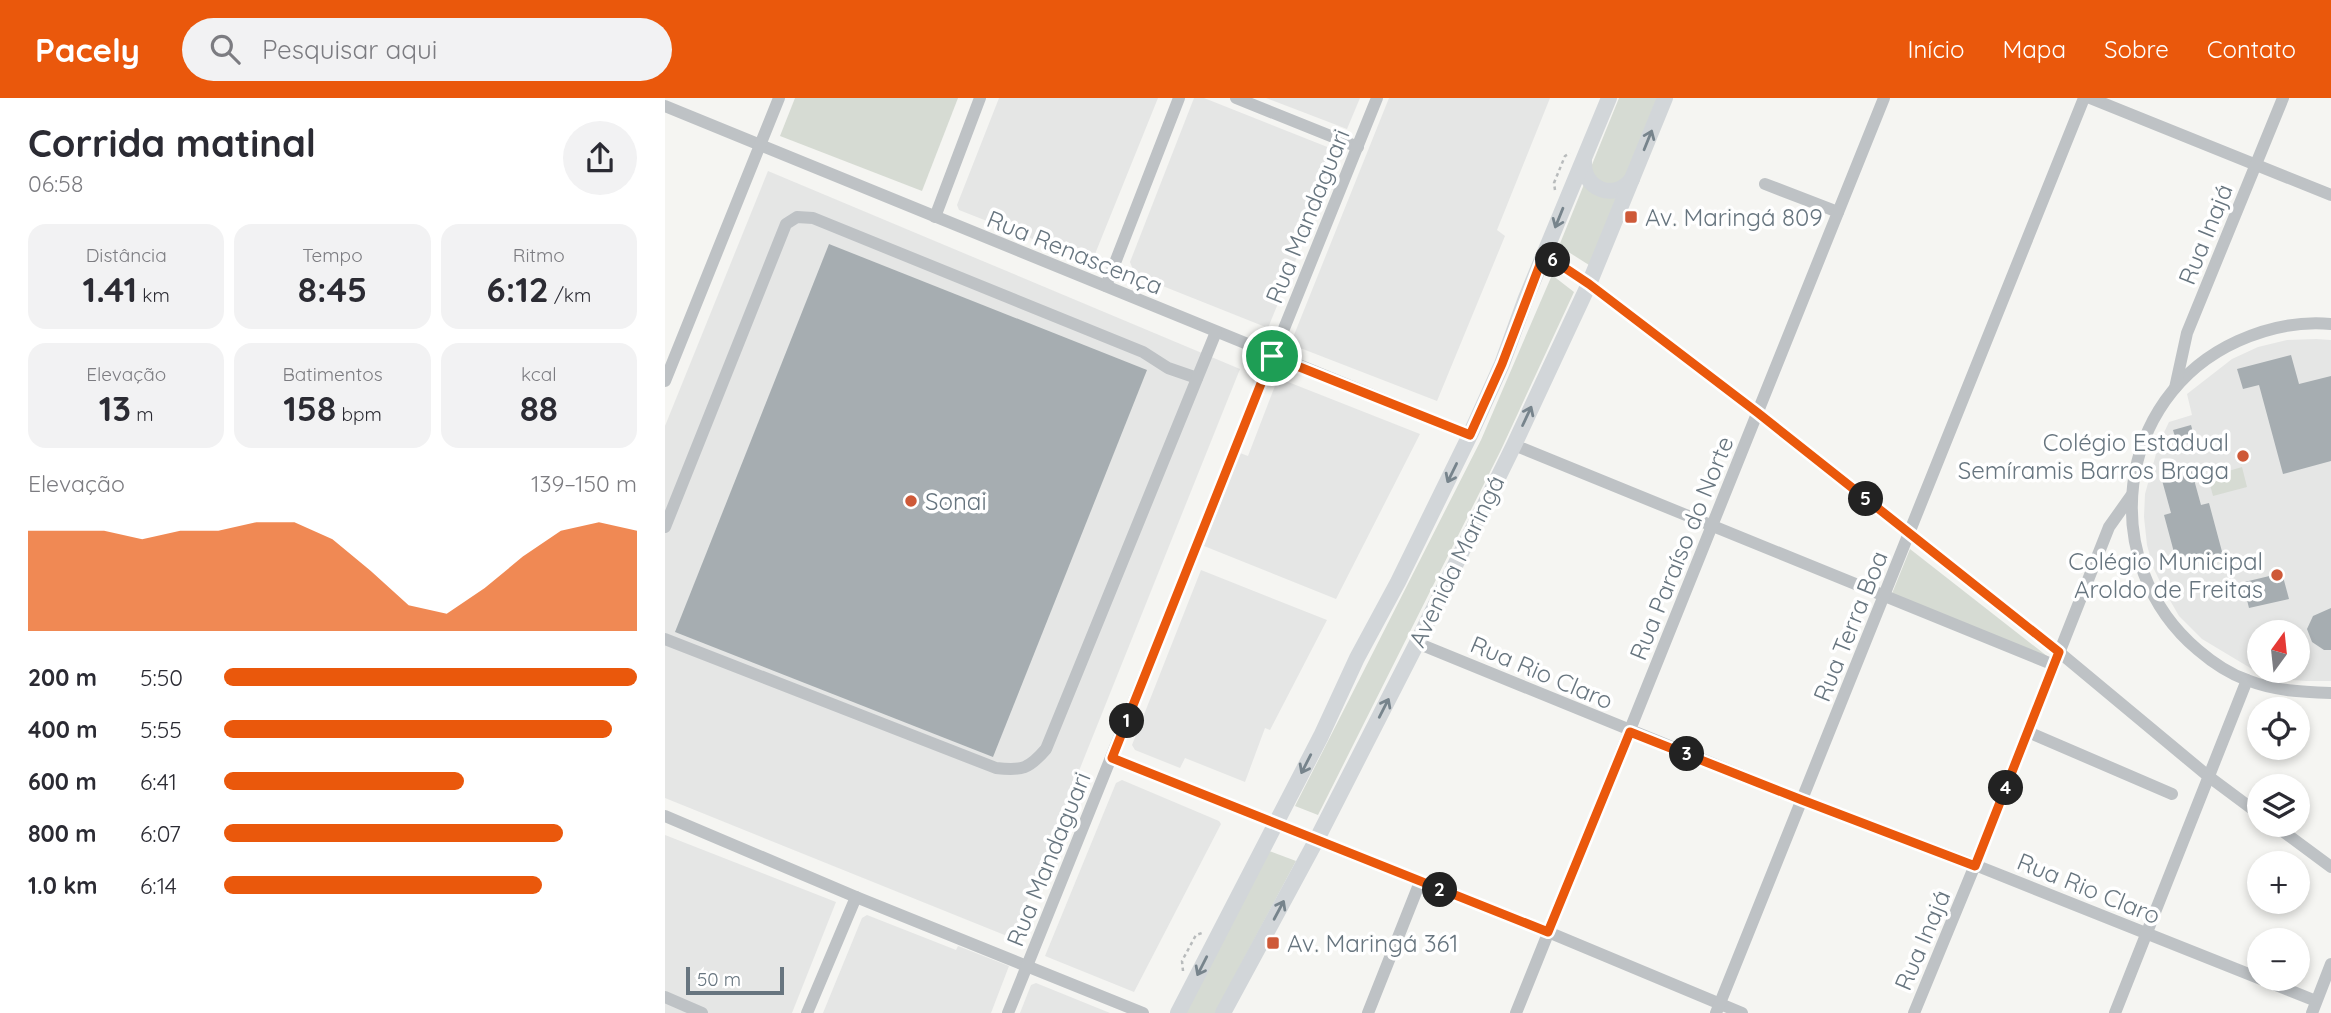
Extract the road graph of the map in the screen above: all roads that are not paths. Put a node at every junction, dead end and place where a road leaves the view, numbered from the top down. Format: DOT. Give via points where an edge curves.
graph roads {
  1 [pos="779,98"];
  2 [pos="980,98"];
  3 [pos="1179,98"];
  4 [pos="1236,98"];
  5 [pos="1377,98"];
  6 [pos="1609,98"];
  7 [pos="1665,98"];
  8 [pos="1884,98"];
  9 [pos="2084,98"];
  10 [pos="2090,98"];
  11 [pos="2283,98"];
  12 [pos="665,106"];
  13 [pos="760,145"];
  14 [pos="1358,147"];
  15 [pos="1580,153"];
  16 [pos="2256,164"];
  17 [pos="1633,177"];
  18 [pos="1765,184"];
  19 [pos="2331,195"];
  20 [pos="1838,212"];
  21 [pos="935,218"];
  22 [pos="1544,254"];
  23 [pos="1589,284"];
  24 [pos="1106,286"];
  25 [pos="2331,324"];
  26 [pos="1216,332"];
  27 [pos="665,340"];
  28 [pos="679,345"];
  29 [pos="1272,356"];
  30 [pos="1197,378"];
  31 [pos="665,381"];
  32 [pos="2175,388"];
  33 [pos="1758,413"];
  34 [pos="1470,435"];
  35 [pos="1514,445"];
  36 [pos="2131,496"];
  37 [pos="665,527"];
  38 [pos="1712,527"];
  39 [pos="1909,533"];
  40 [pos="1885,596"];
  41 [pos="665,639"];
  42 [pos="1417,643"];
  43 [pos="2059,652"];
  44 [pos="2054,665"];
  45 [pos="2247,680"];
  46 [pos="2258,683"];
  47 [pos="2331,692"];
  48 [pos="1630,732"];
  49 [pos="2028,732"];
  50 [pos="1112,758"];
  51 [pos="2208,776"];
  52 [pos="2172,794"];
  53 [pos="1802,800"];
  54 [pos="2247,805"];
  55 [pos="665,816"];
  56 [pos="1276,824"];
  57 [pos="2291,837"];
  58 [pos="1317,839"];
  59 [pos="1975,866"];
  60 [pos="2331,867"];
  61 [pos="1420,882"];
  62 [pos="856,897"];
  63 [pos="1548,932"];
  64 [pos="2147,934"];
  65 [pos="2331,964"];
  66 [pos="1028,965"];
  67 [pos="665,997"];
  68 [pos="2314,1007"];
  69 [pos="1718,1008"];
  70 [pos="702,1013"];
  71 [pos="807,1013"];
  72 [pos="1008,1013"];
  73 [pos="1143,1013"];
  74 [pos="1178,1013"];
  75 [pos="1223,1013"];
  76 [pos="1368,1013"];
  77 [pos="1516,1013"];
  78 [pos="1742,1013"];
  79 [pos="1914,1013"];
  80 [pos="2115,1013"];
  1 -- 13 [label="street"];
  2 -- 21 [label="street"];
  3 -- 24 [label="street"];
  4 -- 14 [label="street"];
  5 -- 14 [label="street, Rua Mandaguari"];
  6 -- 15 [label="main road, Avenida Maringá"];
  17 -- 7 [label="main road, Avenida Maringá, one-way"];
  8 -- 20 [label="street, Rua Paraíso do Norte"];
  9 -- 39 [label="street, Rua Terra Boa"];
  10 -- 16 [label="street"];
  11 -- 16 [label="street, Rua Inajá"];
  12 -- 13 [label="street, Rua Renascença"];
  13 -- 21 [label="street, Rua Renascença"];
  13 -- 28 [label="street"];
  14 -- 29 [label="street, Rua Mandaguari"];
  15 -- 17 [label="main road" via="1585,175 1599,189 1619,190"];
  15 -- 22 [label="main road, Avenida Maringá, one-way"];
  16 -- 19 [label="street"];
  16 -- 32 [label="street, Rua Inajá" via="2187,333"];
  17 -- 23 [label="main road, Avenida Maringá"];
  18 -- 20 [label="street"];
  20 -- 33 [label="street, Rua Paraíso do Norte"];
  21 -- 24 [label="street, Rua Renascença"];
  22 -- 23 [label="street"];
  22 -- 34 [label="main road, Avenida Maringá"];
  23 -- 33 [label="street"];
  35 -- 23 [label="main road, Avenida Maringá, one-way"];
  24 -- 26 [label="street, Rua Renascença"];
  25 -- 32 [label="street" via="2288,325 2256,333 2198,365"];
  26 -- 29 [label="street, Rua Renascença"];
  26 -- 30 [label="street"];
  27 -- 28 [label="street"];
  28 -- 31 [label="street"];
  29 -- 34 [label="street, Rua Renascença"];
  29 -- 50 [label="street, Rua Mandaguari"];
  30 -- 37 [label="street" via="813,218 797,217 786,224"];
  30 -- 41 [label="street" via="1046,749 1033,764 1016,771 996,768"];
  32 -- 36 [label="street" via="2149,428"];
  33 -- 38 [label="street, Rua Paraíso do Norte"];
  33 -- 39 [label="street"];
  34 -- 56 [label="main road, Avenida Maringá, one-way"];
  35 -- 38 [label="street"];
  35 -- 42 [label="main road, Avenida Maringá"];
  36 -- 43 [label="street, Rua Inajá" via="2109,527"];
  36 -- 45 [label="street" via="2132,534 2142,572 2159,606 2183,637 2212,662"];
  38 -- 40 [label="street"];
  38 -- 48 [label="street, Rua Paraíso do Norte"];
  39 -- 40 [label="street, Rua Terra Boa"];
  39 -- 43 [label="street"];
  40 -- 44 [label="street"];
  40 -- 53 [label="street, Rua Terra Boa"];
  42 -- 48 [label="street, Rua Rio Claro"];
  58 -- 42 [label="main road, Avenida Maringá, one-way"];
  43 -- 44 [label="street, Rua Inajá"];
  43 -- 51 [label="street"];
  44 -- 49 [label="street, Rua Inajá"];
  45 -- 51 [label="street"];
  46 -- 47 [label="street" via="2293,692"];
  48 -- 53 [label="street, Rua Rio Claro"];
  48 -- 63 [label="street, Rua Paraíso do Norte"];
  49 -- 52 [label="street"];
  49 -- 59 [label="street, Rua Inajá"];
  50 -- 56 [label="street"];
  50 -- 66 [label="street, Rua Mandaguari"];
  51 -- 54 [label="street"];
  51 -- 64 [label="street"];
  53 -- 59 [label="street, Rua Rio Claro"];
  53 -- 69 [label="street, Rua Terra Boa"];
  55 -- 62 [label="street"];
  56 -- 58 [label="street"];
  56 -- 74 [label="main road, Avenida Maringá, one-way"];
  57 -- 60 [label="street"];
  58 -- 61 [label="street"];
  75 -- 58 [label="main road, Avenida Maringá, one-way"];
  59 -- 64 [label="street, Rua Rio Claro"];
  59 -- 79 [label="street, Rua Inajá"];
  61 -- 63 [label="street"];
  61 -- 76 [label="street"];
  62 -- 66 [label="street"];
  62 -- 71 [label="street"];
  63 -- 69 [label="street"];
  63 -- 77 [label="street, Rua Paraíso do Norte"];
  64 -- 68 [label="street, Rua Rio Claro"];
  64 -- 80 [label="street"];
  65 -- 68 [label="street"];
  66 -- 72 [label="street, Rua Mandaguari"];
  66 -- 73 [label="street"];
  67 -- 70 [label="street"];
  69 -- 78 [label="street"];
}
